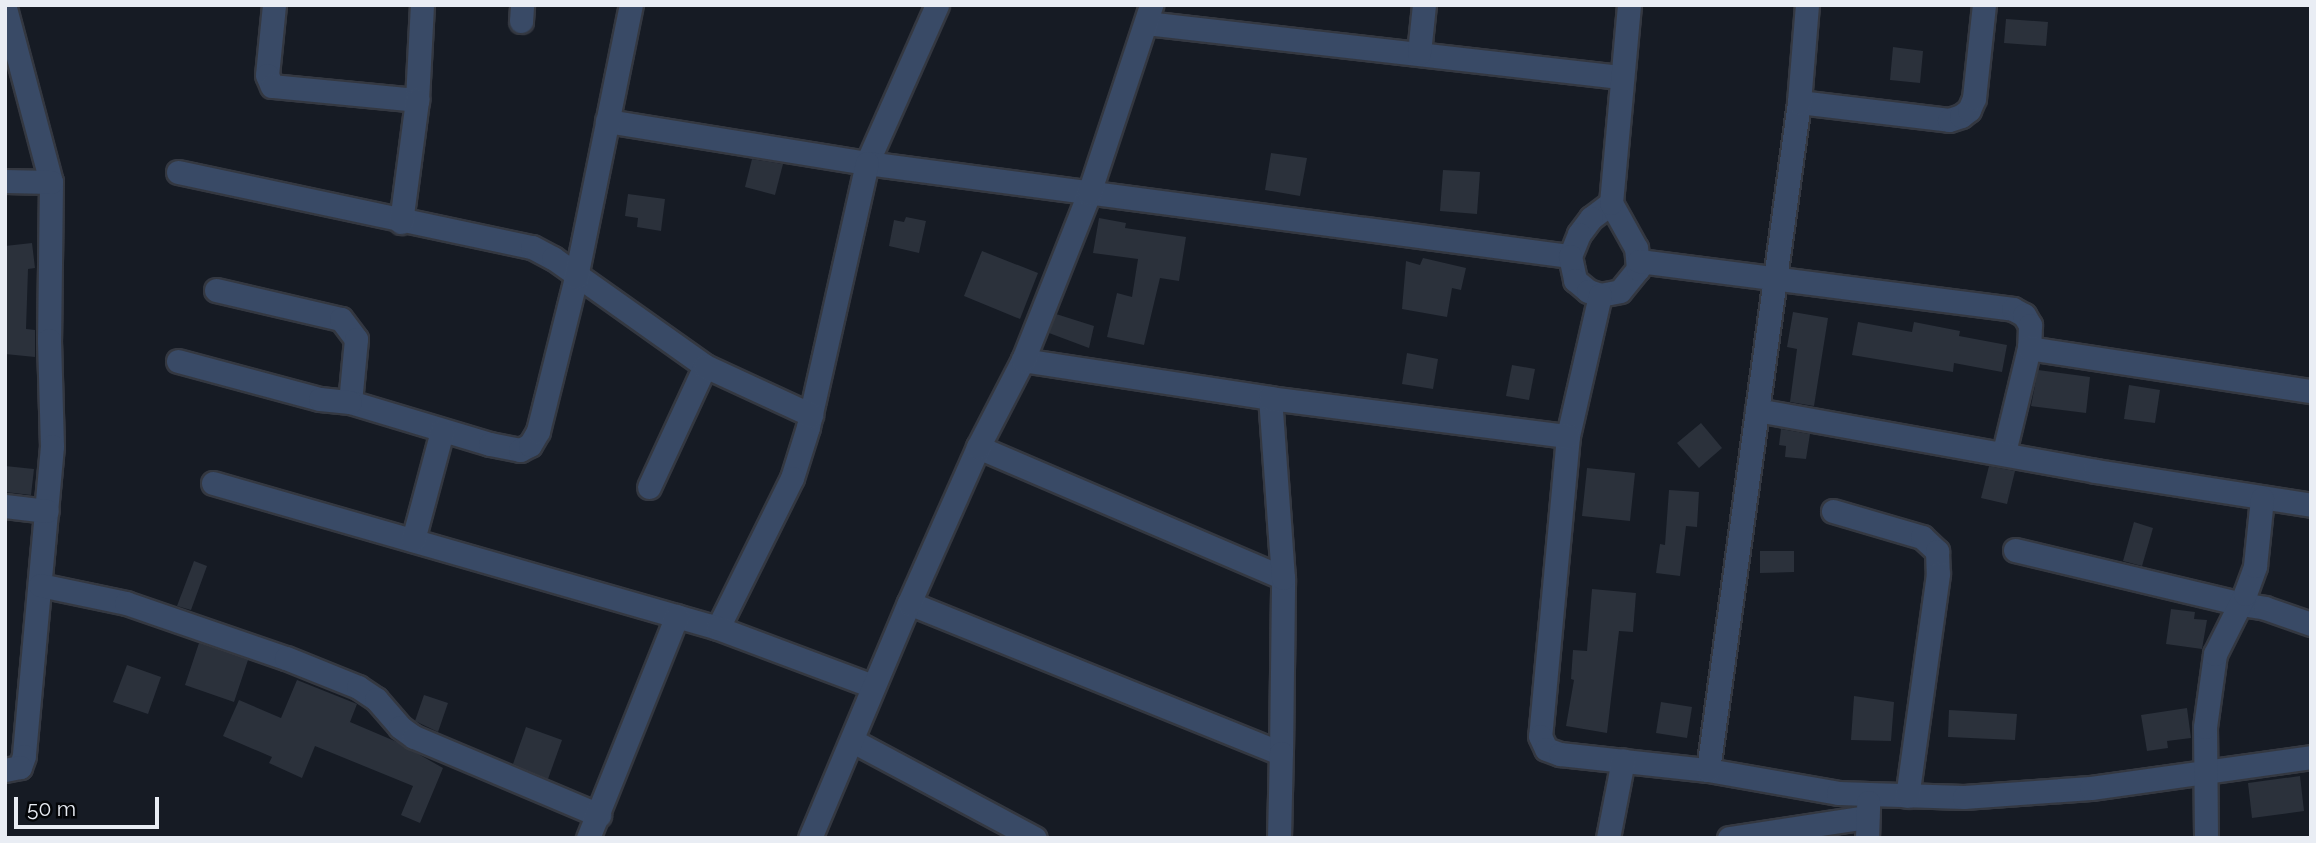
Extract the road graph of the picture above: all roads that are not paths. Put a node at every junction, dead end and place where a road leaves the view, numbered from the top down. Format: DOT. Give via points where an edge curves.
graph roads {
  1 [pos="274,5"];
  2 [pos="422,5"];
  3 [pos="631,5"];
  4 [pos="1424,5"];
  5 [pos="1629,5"];
  6 [pos="1807,5"];
  7 [pos="1984,5"];
  8 [pos="5,8"];
  9 [pos="927,9"];
  10 [pos="1148,14"];
  11 [pos="1419,53"];
  12 [pos="1622,77"];
  13 [pos="417,100"];
  14 [pos="1799,102"];
  15 [pos="607,121"];
  16 [pos="867,163"];
  17 [pos="178,172"];
  18 [pos="5,181"];
  19 [pos="51,182"];
  20 [pos="1089,193"];
  21 [pos="1611,203"];
  22 [pos="401,222"];
  23 [pos="1570,256"];
  24 [pos="1639,261"];
  25 [pos="1775,276"];
  26 [pos="576,277"];
  27 [pos="216,290"];
  28 [pos="1600,295"];
  29 [pos="2029,348"];
  30 [pos="178,360"];
  31 [pos="1023,360"];
  32 [pos="705,366"];
  33 [pos="2311,391"];
  34 [pos="1270,398"];
  35 [pos="350,402"];
  36 [pos="1757,411"];
  37 [pos="811,415"];
  38 [pos="442,431"];
  39 [pos="1569,436"];
  40 [pos="978,447"];
  41 [pos="2004,453"];
  42 [pos="213,483"];
  43 [pos="649,487"];
  44 [pos="2262,498"];
  45 [pos="2311,505"];
  46 [pos="5,506"];
  47 [pos="47,511"];
  48 [pos="1833,511"];
  49 [pos="412,540"];
  50 [pos="2015,550"];
  51 [pos="1283,578"];
  52 [pos="40,585"];
  53 [pos="909,603"];
  54 [pos="2241,604"];
  55 [pos="677,616"];
  56 [pos="2311,624"];
  57 [pos="718,628"];
  58 [pos="872,686"];
  59 [pos="853,741"];
  60 [pos="1282,753"];
  61 [pos="2311,757"];
  62 [pos="1623,760"];
  63 [pos="1708,769"];
  64 [pos="5,771"];
  65 [pos="2207,773"];
  66 [pos="1907,796"];
  67 [pos="599,815"];
  68 [pos="1867,817"];
  69 [pos="588,838"];
  70 [pos="810,838"];
  71 [pos="1035,838"];
  72 [pos="1279,838"];
  73 [pos="1608,838"];
  74 [pos="1729,838"];
  75 [pos="2207,838"];
  1 -- 13 [label="street" via="267,75 272,86"];
  2 -- 13 [label="street"];
  3 -- 15 [label="street"];
  4 -- 11 [label="street"];
  5 -- 12 [label="street"];
  6 -- 14 [label="street"];
  7 -- 14 [label="street" via="1974,98 1961,117 1949,120"];
  8 -- 19 [label="street"];
  9 -- 16 [label="street"];
  10 -- 11 [label="street"];
  10 -- 20 [label="street"];
  11 -- 12 [label="street"];
  12 -- 21 [label="street"];
  13 -- 22 [label="street"];
  14 -- 25 [label="street"];
  15 -- 16 [label="street"];
  15 -- 26 [label="street"];
  16 -- 20 [label="street"];
  16 -- 37 [label="street"];
  17 -- 22 [label="street"];
  18 -- 19 [label="street"];
  19 -- 47 [label="street"];
  20 -- 23 [label="street"];
  20 -- 31 [label="street"];
  21 -- 23 [label="street" via="1591,218"];
  21 -- 24 [label="street"];
  22 -- 26 [label="street" via="532,247"];
  23 -- 28 [label="street" via="1575,280"];
  24 -- 25 [label="street"];
  24 -- 28 [label="street" via="1629,284 1611,295"];
  25 -- 29 [label="street" via="2013,309 2024,314 2030,325"];
  25 -- 36 [label="street"];
  26 -- 32 [label="street"];
  26 -- 38 [label="street" via="530,444 520,450"];
  27 -- 35 [label="street" via="341,319 356,339"];
  28 -- 39 [label="street"];
  29 -- 33 [label="street"];
  29 -- 41 [label="street"];
  30 -- 35 [label="street" via="320,399"];
  31 -- 34 [label="street"];
  31 -- 40 [label="street"];
  32 -- 37 [label="street"];
  32 -- 43 [label="street"];
  34 -- 39 [label="street"];
  34 -- 51 [label="street"];
  35 -- 38 [label="street"];
  36 -- 41 [label="street"];
  36 -- 63 [label="street"];
  37 -- 57 [label="street" via="792,478"];
  38 -- 49 [label="street"];
  39 -- 62 [label="street" via="1540,736 1546,749 1560,754"];
  40 -- 51 [label="street"];
  40 -- 53 [label="street"];
  41 -- 44 [label="street"];
  42 -- 49 [label="street"];
  44 -- 45 [label="street"];
  44 -- 54 [label="street" via="2255,566"];
  46 -- 47 [label="street"];
  47 -- 52 [label="street"];
  48 -- 66 [label="street" via="1922,537 1937,551 1938,574"];
  49 -- 55 [label="street"];
  50 -- 54 [label="street"];
  51 -- 60 [label="street"];
  52 -- 64 [label="street" via="24,755 20,767"];
  52 -- 67 [label="street" via="126,603 286,657 358,687 414,737"];
  53 -- 58 [label="street"];
  53 -- 60 [label="street"];
  54 -- 56 [label="street" via="2280,611"];
  54 -- 65 [label="street" via="2215,654 2205,727"];
  55 -- 57 [label="street"];
  55 -- 67 [label="street"];
  57 -- 58 [label="street"];
  58 -- 59 [label="street"];
  59 -- 70 [label="street"];
  59 -- 71 [label="street"];
  60 -- 72 [label="street"];
  61 -- 65 [label="street"];
  62 -- 63 [label="street"];
  62 -- 73 [label="street"];
  63 -- 68 [label="street"];
  65 -- 66 [label="street" via="2091,788"];
  65 -- 75 [label="street"];
  66 -- 68 [label="street"];
  67 -- 69 [label="street"];
  68 -- 74 [label="street"];
}
